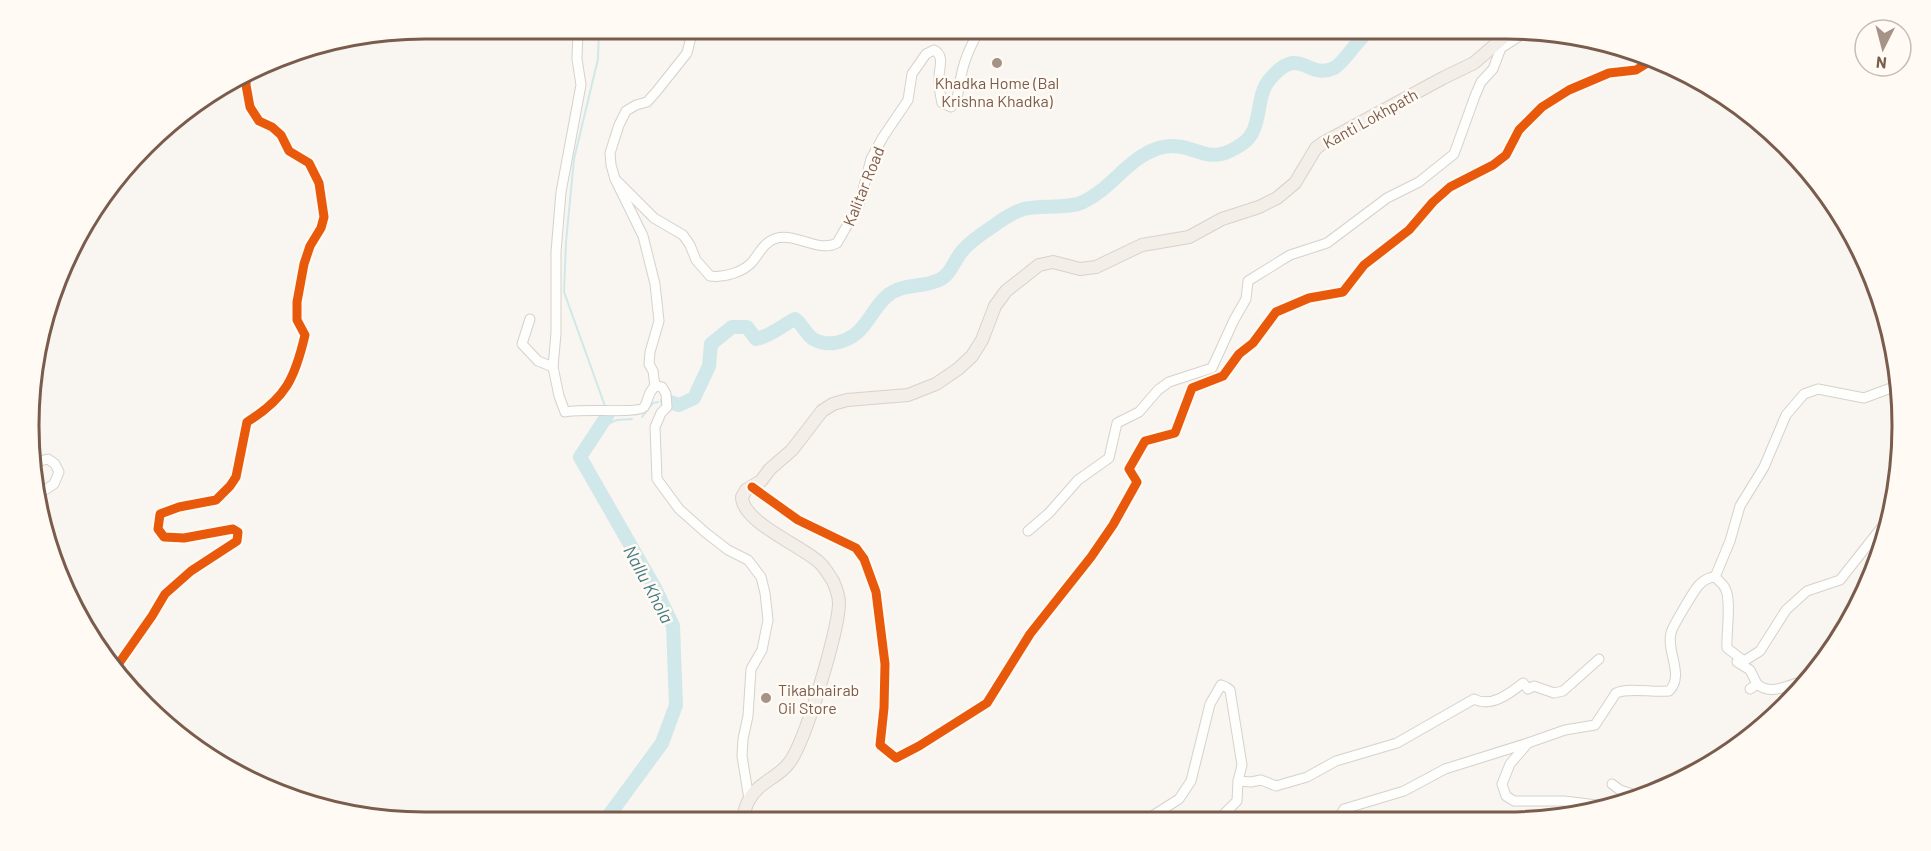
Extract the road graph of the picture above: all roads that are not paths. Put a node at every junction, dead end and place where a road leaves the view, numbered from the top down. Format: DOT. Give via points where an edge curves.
graph roads {
  1 [pos="578,39"];
  2 [pos="690,39"];
  3 [pos="974,39"];
  4 [pos="1502,39"];
  5 [pos="1515,39"];
  6 [pos="1644,65"];
  7 [pos="246,84"];
  8 [pos="615,179"];
  9 [pos="530,319"];
  10 [pos="554,367"];
  11 [pos="1169,382"];
  12 [pos="655,386"];
  13 [pos="1192,388"];
  14 [pos="1890,388"];
  15 [pos="41,461"];
  16 [pos="752,487"];
  17 [pos="44,490"];
  18 [pos="1028,531"];
  19 [pos="1875,537"];
  20 [pos="1715,577"];
  21 [pos="1727,648"];
  22 [pos="1599,659"];
  23 [pos="120,662"];
  24 [pos="1792,684"];
  25 [pos="1528,743"];
  26 [pos="1238,781"];
  27 [pos="1612,784"];
  28 [pos="1626,792"];
  29 [pos="749,799"];
  30 [pos="1586,804"];
  31 [pos="745,812"];
  32 [pos="1160,812"];
  33 [pos="1226,812"];
  34 [pos="1342,812"];
  1 -- 10 [label="street" via="581,85 561,192"];
  2 -- 8 [label="street" via="687,53 656,92 647,102 626,111 610,153"];
  3 -- 8 [label="street, Kalitar Road" via="967,51 957,100 951,107 942,103 939,52 926,54 918,63 908,100 871,159 855,215 833,245 785,237 774,239 748,265 723,277 710,276 683,235 654,219"];
  4 -- 16 [label="main road, Kanti Lokhpath" via="1474,63 1323,142 1295,183 1259,207 1222,219 1189,237 1142,245 1096,267 1053,262 1039,265 1006,291 972,356 958,369 936,384 908,394 833,404"];
  5 -- 11 [label="street" via="1502,48 1482,82 1454,154 1327,243 1290,255 1248,281 1246,300 1212,368"];
  6 -- 13 [label="street" via="1636,70 1608,73 1542,107 1519,130 1506,155 1450,187 1409,230 1364,265 1343,292 1309,298 1276,312 1224,376"];
  7 -- 23 [label="street" via="250,107 259,122 272,127 289,151 309,163 319,183 324,217 304,264 297,302 297,320 305,335 284,392 247,422 236,477 230,486 216,500 160,514 158,529 164,537 184,538 233,529 237,541 191,571 165,594"];
  8 -- 12 [label="street" via="643,236 655,284 659,321 649,364"];
  9 -- 10 [label="street" via="522,344 538,362"];
  10 -- 12 [label="street" via="565,412 642,409"];
  11 -- 13 [label="street"];
  11 -- 18 [label="street" via="1139,412 1117,423 1108,458 1078,480"];
  12 -- 29 [label="street" via="662,387 666,394 667,407 655,427 657,479 679,509 728,550 748,560 761,578 765,593 768,620 762,650 751,669 743,738"];
  13 -- 16 [label="street" via="1175,433 1145,441 1129,469 1137,482 1113,525 1030,634 987,703 896,758 880,745 885,664 876,592 864,559 856,548 798,520"];
  14 -- 20 [label="street" via="1864,398 1818,389 1804,394 1786,415 1764,467 1740,506"];
  15 -- 17 [label="street" via="48,459 58,472 54,484"];
  16 -- 29 [label="main road" via="742,497 743,505 758,521 822,564 839,601 832,640 799,744 781,772"];
  19 -- 21 [label="street" via="1840,580 1807,591 1786,610 1760,651 1744,661"];
  20 -- 21 [label="street" via="1726,589"];
  20 -- 25 [label="street" via="1698,586 1671,633 1676,678 1670,691 1621,690 1595,725"];
  21 -- 24 [label="street" via="1739,664 1750,670 1753,686 1770,691"];
  22 -- 26 [label="street" via="1563,691 1554,693 1534,686 1528,689 1523,683 1503,699 1480,703 1474,699 1397,743 1336,761 1307,777 1276,786 1261,780"];
  25 -- 30 [label="street" via="1510,764 1503,784 1506,796 1514,801"];
  25 -- 34 [label="street" via="1445,769 1404,792"];
  26 -- 32 [label="street" via="1242,765 1230,690 1221,685 1210,704 1191,781 1179,799"];
  26 -- 33 [label="street" via="1237,801"];
  27 -- 28 [label="street"];
  29 -- 31 [label="main road"];
}
